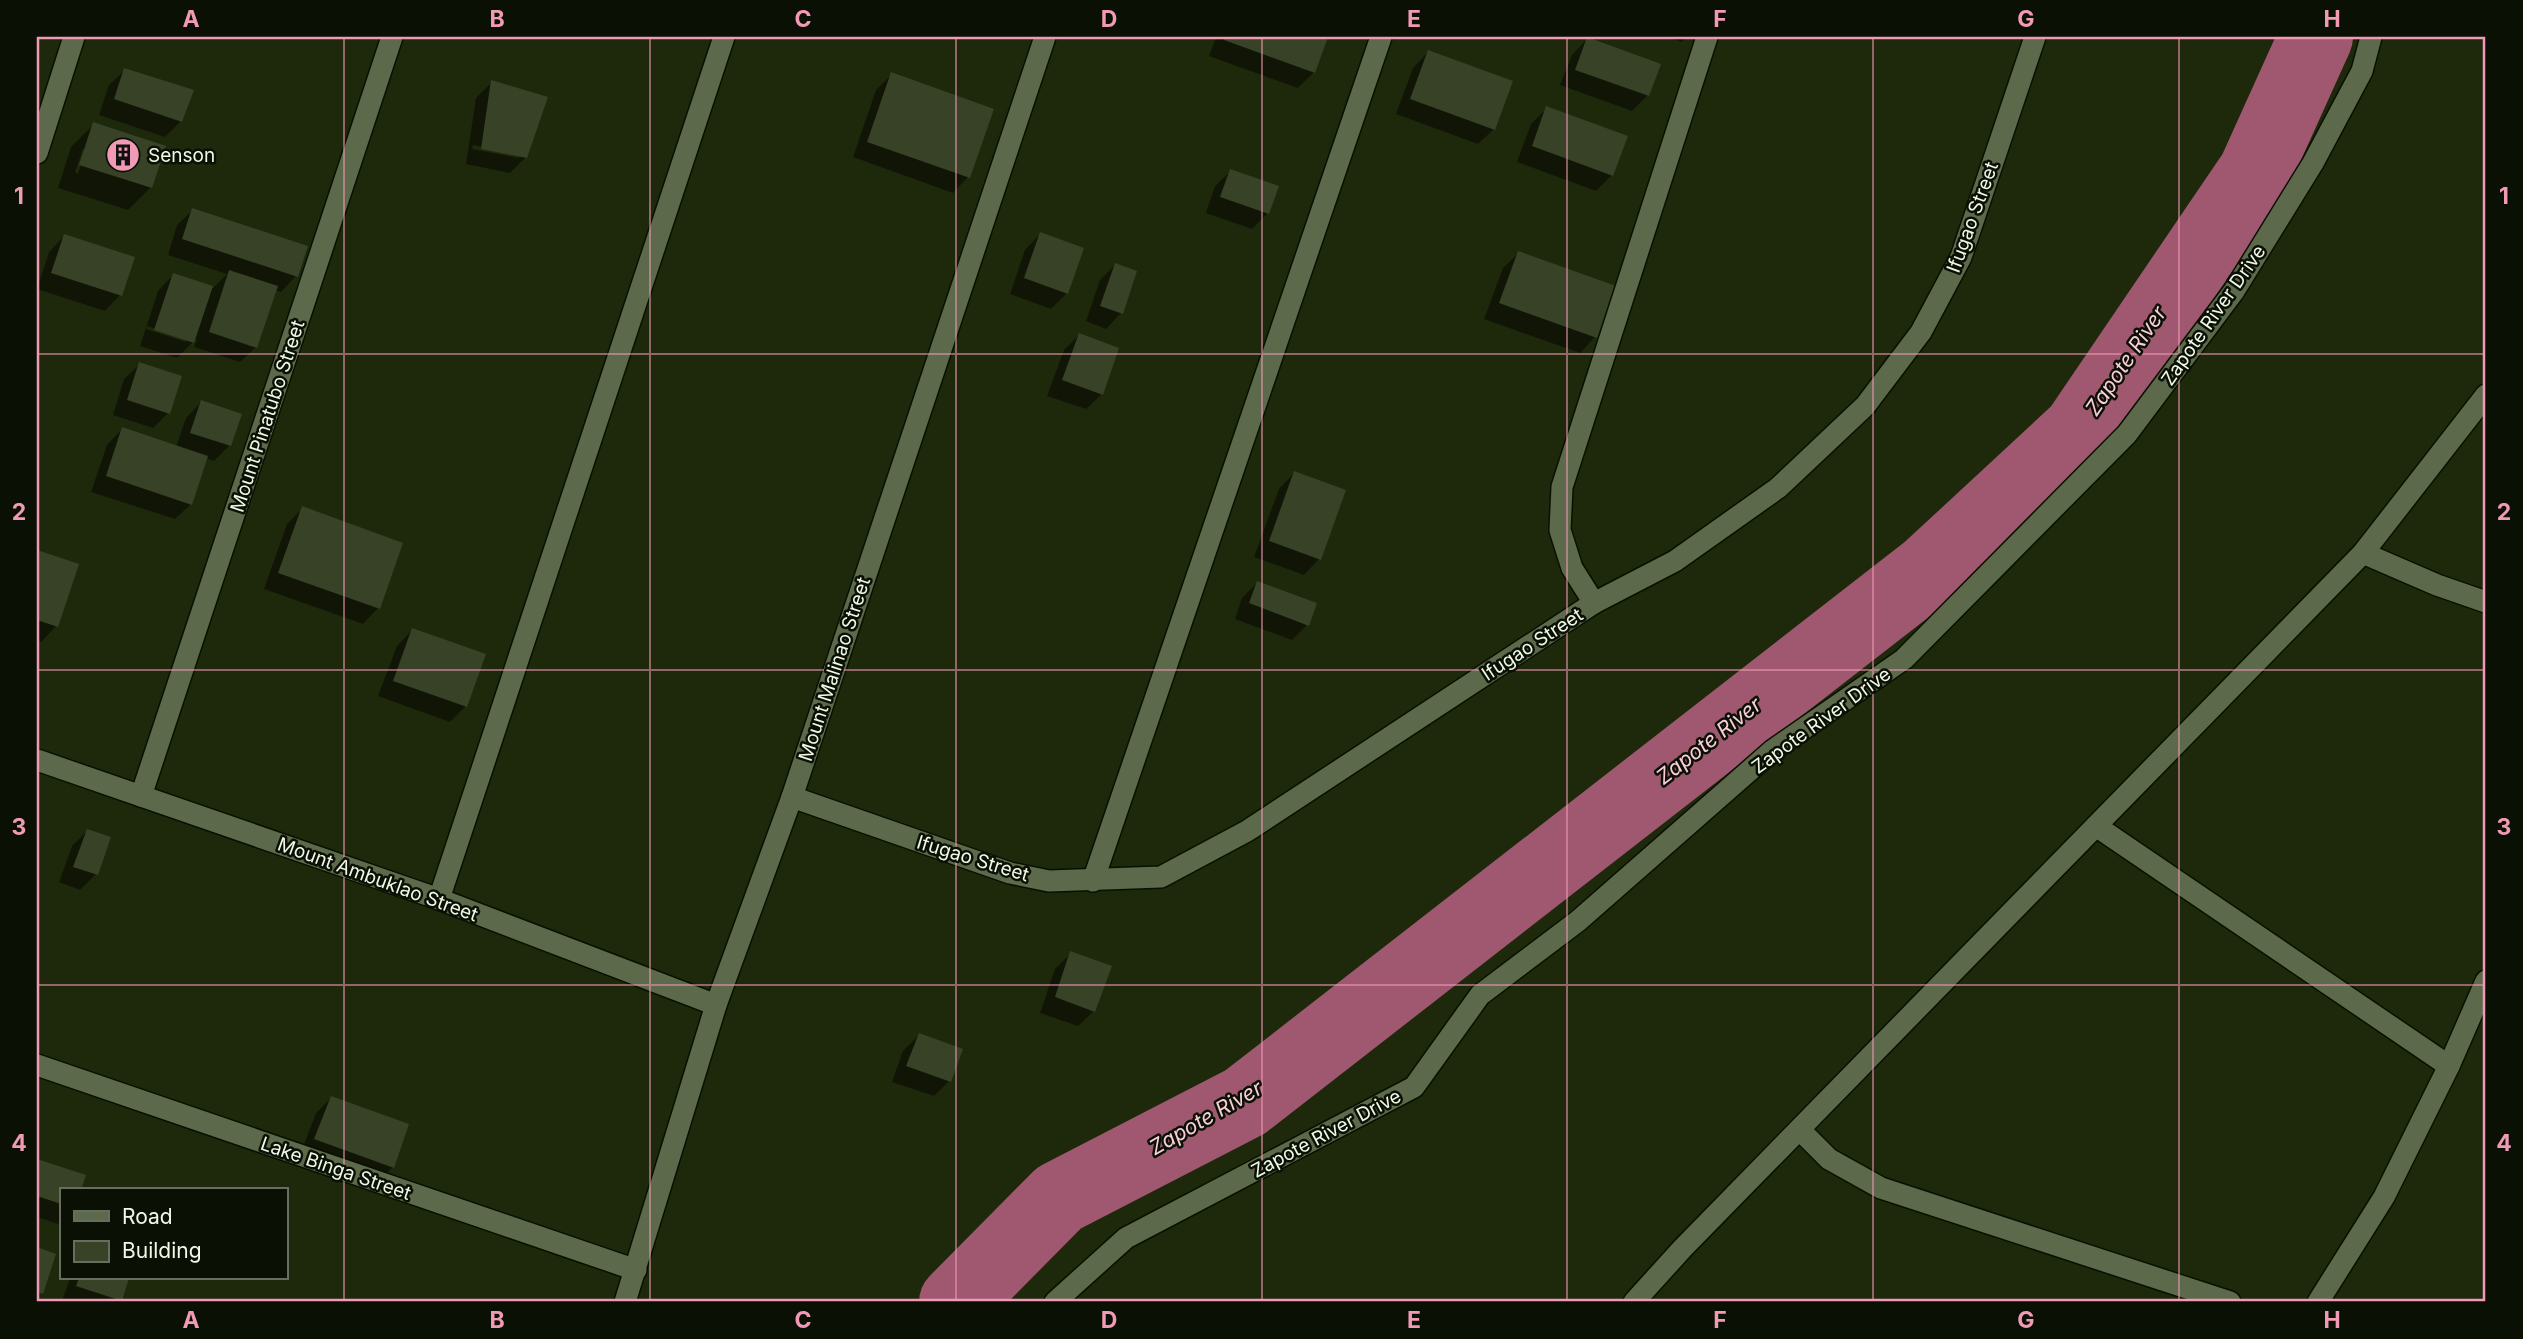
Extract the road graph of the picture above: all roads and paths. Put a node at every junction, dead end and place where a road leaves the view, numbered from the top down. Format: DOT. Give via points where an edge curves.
graph roads {
  1 [pos="74,37"];
  2 [pos="392,37"];
  3 [pos="724,37"];
  4 [pos="1045,37"];
  5 [pos="1381,37"];
  6 [pos="1707,37"];
  7 [pos="2035,37"];
  8 [pos="2371,37"];
  9 [pos="37,153"];
  10 [pos="2486,395"];
  11 [pos="2362,553"];
  12 [pos="2486,602"];
  13 [pos="1594,603"];
  14 [pos="37,760"];
  15 [pos="141,796"];
  16 [pos="792,797"];
  17 [pos="2096,826"];
  18 [pos="1093,881"];
  19 [pos="439,899"];
  20 [pos="2486,981"];
  21 [pos="716,1004"];
  22 [pos="37,1065"];
  23 [pos="2449,1066"];
  24 [pos="1800,1130"];
  25 [pos="636,1270"];
  26 [pos="625,1302"];
  27 [pos="1055,1302"];
  28 [pos="1634,1302"];
  29 [pos="2230,1302"];
  30 [pos="2318,1302"];
  1 -- 9 [label="street"];
  2 -- 15 [label="street, Mount Pinatubo Street"];
  3 -- 19 [label="street"];
  4 -- 16 [label="street, Mount Malinao Street"];
  5 -- 18 [label="street"];
  6 -- 13 [label="street" via="1562,487 1560,530 1572,569"];
  7 -- 13 [label="street, Ifugao Street" via="1961,257 1921,332 1865,406 1778,488 1675,561"];
  8 -- 27 [label="street, Zapote River Drive" via="2362,71 2234,291 2127,434 1904,659 1773,750 1578,921 1480,995 1414,1087 1126,1238"];
  10 -- 11 [label="street"];
  11 -- 12 [label="street"];
  11 -- 17 [label="street"];
  13 -- 18 [label="street, Ifugao Street" via="1247,831 1161,877"];
  14 -- 15 [label="street, Mount Ambuklao Street"];
  15 -- 19 [label="street, Mount Ambuklao Street"];
  16 -- 18 [label="street, Ifugao Street" via="1010,873 1049,881"];
  16 -- 21 [label="street, Mount Malinao Street"];
  17 -- 23 [label="street"];
  17 -- 24 [label="street"];
  19 -- 21 [label="street, Mount Ambuklao Street"];
  20 -- 23 [label="street"];
  21 -- 25 [label="street, Mount Malinao Street"];
  22 -- 25 [label="street, Lake Binga Street"];
  23 -- 30 [label="street" via="2384,1197"];
  24 -- 28 [label="street"];
  24 -- 29 [label="street" via="1829,1159 1881,1188"];
  25 -- 26 [label="street, Mount Malinao Street"];
}
